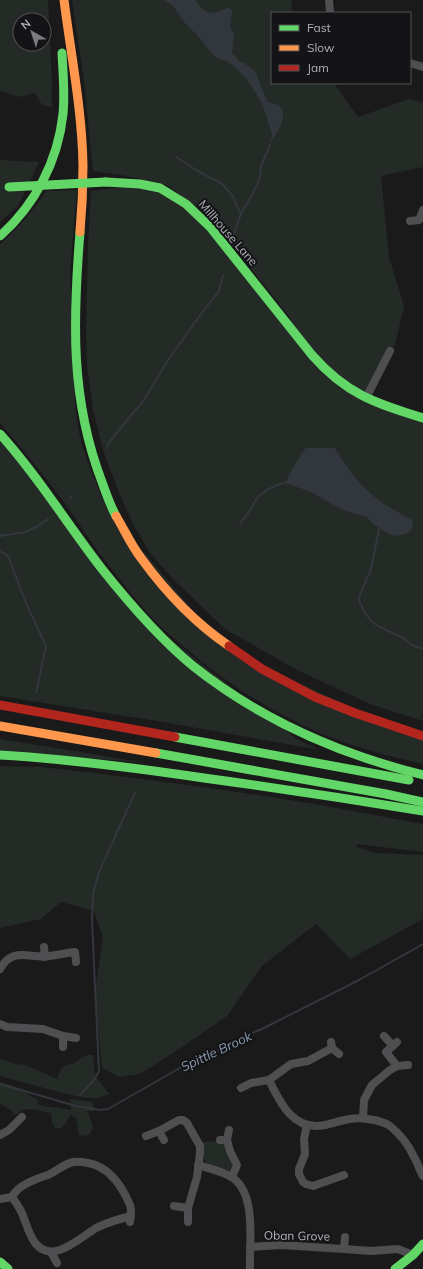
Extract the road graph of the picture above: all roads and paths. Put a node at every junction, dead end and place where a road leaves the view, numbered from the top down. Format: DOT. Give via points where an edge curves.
graph roads {
  1 [pos="60,0"];
  2 [pos="64,0"];
  3 [pos="329,0"];
  4 [pos="330,12"];
  5 [pos="411,63"];
  6 [pos="423,67"];
  7 [pos="5,187"];
  8 [pos="423,210"];
  9 [pos="410,221"];
  10 [pos="421,222"];
  11 [pos="0,236"];
  12 [pos="390,351"];
  13 [pos="366,398"];
  14 [pos="423,418"];
  15 [pos="0,434"];
  16 [pos="0,706"];
  17 [pos="0,726"];
  18 [pos="423,736"];
  19 [pos="0,755"];
  20 [pos="423,775"];
  21 [pos="423,783"];
  22 [pos="423,802"];
  23 [pos="423,811"];
  24 [pos="44,947"];
  25 [pos="45,957"];
  26 [pos="76,962"];
  27 [pos="0,969"];
  28 [pos="0,1024"];
  29 [pos="63,1036"];
  30 [pos="384,1036"];
  31 [pos="76,1038"];
  32 [pos="63,1048"];
  33 [pos="334,1048"];
  34 [pos="408,1065"];
  35 [pos="398,1066"];
  36 [pos="269,1080"];
  37 [pos="242,1088"];
  38 [pos="22,1117"];
  39 [pos="363,1118"];
  40 [pos="307,1126"];
  41 [pos="159,1130"];
  42 [pos="229,1130"];
  43 [pos="0,1135"];
  44 [pos="146,1136"];
  45 [pos="164,1140"];
  46 [pos="420,1161"];
  47 [pos="198,1165"];
  48 [pos="344,1175"];
  49 [pos="423,1176"];
  50 [pos="232,1178"];
  51 [pos="12,1197"];
  52 [pos="0,1199"];
  53 [pos="174,1206"];
  54 [pos="188,1208"];
  55 [pos="188,1222"];
  56 [pos="345,1237"];
  57 [pos="423,1244"];
  58 [pos="250,1248"];
  59 [pos="344,1249"];
  60 [pos="51,1252"];
  61 [pos="413,1255"];
  62 [pos="0,1262"];
  63 [pos="57,1263"];
  64 [pos="8,1269"];
  65 [pos="250,1269"];
  66 [pos="395,1269"];
  1 -- 11 [label="main road" via="64,86 63,116 56,148 47,173 28,207"];
  2 -- 18 [label="main road" via="82,162 83,191 75,342 78,386 82,417 106,496 135,550 155,578 174,600 223,644 261,669 315,697"];
  3 -- 4 [label="street"];
  5 -- 6 [label="street"];
  7 -- 13 [label="main road, Millhouse Lane, bridge" via="123,182 160,188 186,204 210,227 327,371 352,391"];
  8 -- 10 [label="street"];
  9 -- 10 [label="street"];
  12 -- 13 [label="street"];
  13 -- 14 [label="main road, Millhouse Lane"];
  15 -- 20 [label="main road" via="30,469 124,597 192,665 251,706 309,738 371,762"];
  16 -- 21 [label="main road"];
  17 -- 22 [label="main road"];
  19 -- 23 [label="main road" via="125,766"];
  24 -- 25 [label="street"];
  25 -- 26 [label="street" via="75,952"];
  25 -- 27 [label="street" via="16,955"];
  28 -- 29 [label="street" via="7,1027 43,1029"];
  29 -- 31 [label="street"];
  29 -- 32 [label="street"];
  30 -- 35 [label="street" via="395,1044 386,1052"];
  33 -- 36 [label="street" via="308,1061 291,1064"];
  34 -- 35 [label="street"];
  35 -- 39 [label="street" via="383,1075 368,1090 364,1100"];
  36 -- 37 [label="street" via="251,1083"];
  36 -- 40 [label="street" via="284,1108"];
  38 -- 43 [label="street"];
  39 -- 40 [label="street"];
  39 -- 46 [label="street" via="390,1126"];
  40 -- 48 [label="street" via="304,1139 305,1154 299,1169 303,1182 313,1186"];
  41 -- 44 [label="street"];
  41 -- 45 [label="street"];
  41 -- 47 [label="street" via="179,1120 185,1121 200,1146"];
  42 -- 50 [label="street" via="223,1140 237,1165"];
  46 -- 49 [label="street"];
  47 -- 50 [label="street"];
  47 -- 54 [label="street"];
  50 -- 58 [label="street, Oban Grove" via="241,1187 251,1220"];
  51 -- 52 [label="street"];
  51 -- 60 [label="street" via="22,1212 34,1241 43,1250"];
  51 -- 60 [label="street" via="21,1187 76,1162 103,1168 114,1177 128,1201 130,1219 106,1223"];
  53 -- 54 [label="street"];
  54 -- 55 [label="street"];
  56 -- 59 [label="street, Oban Grove"];
  57 -- 61 [label="main road"];
  58 -- 59 [label="street, Oban Grove" via="281,1245"];
  58 -- 65 [label="street, Oban Grove"];
  59 -- 61 [label="street, Oban Grove" via="398,1249"];
  60 -- 63 [label="street"];
  61 -- 66 [label="main road"];
  62 -- 64 [label="main road"];
}
